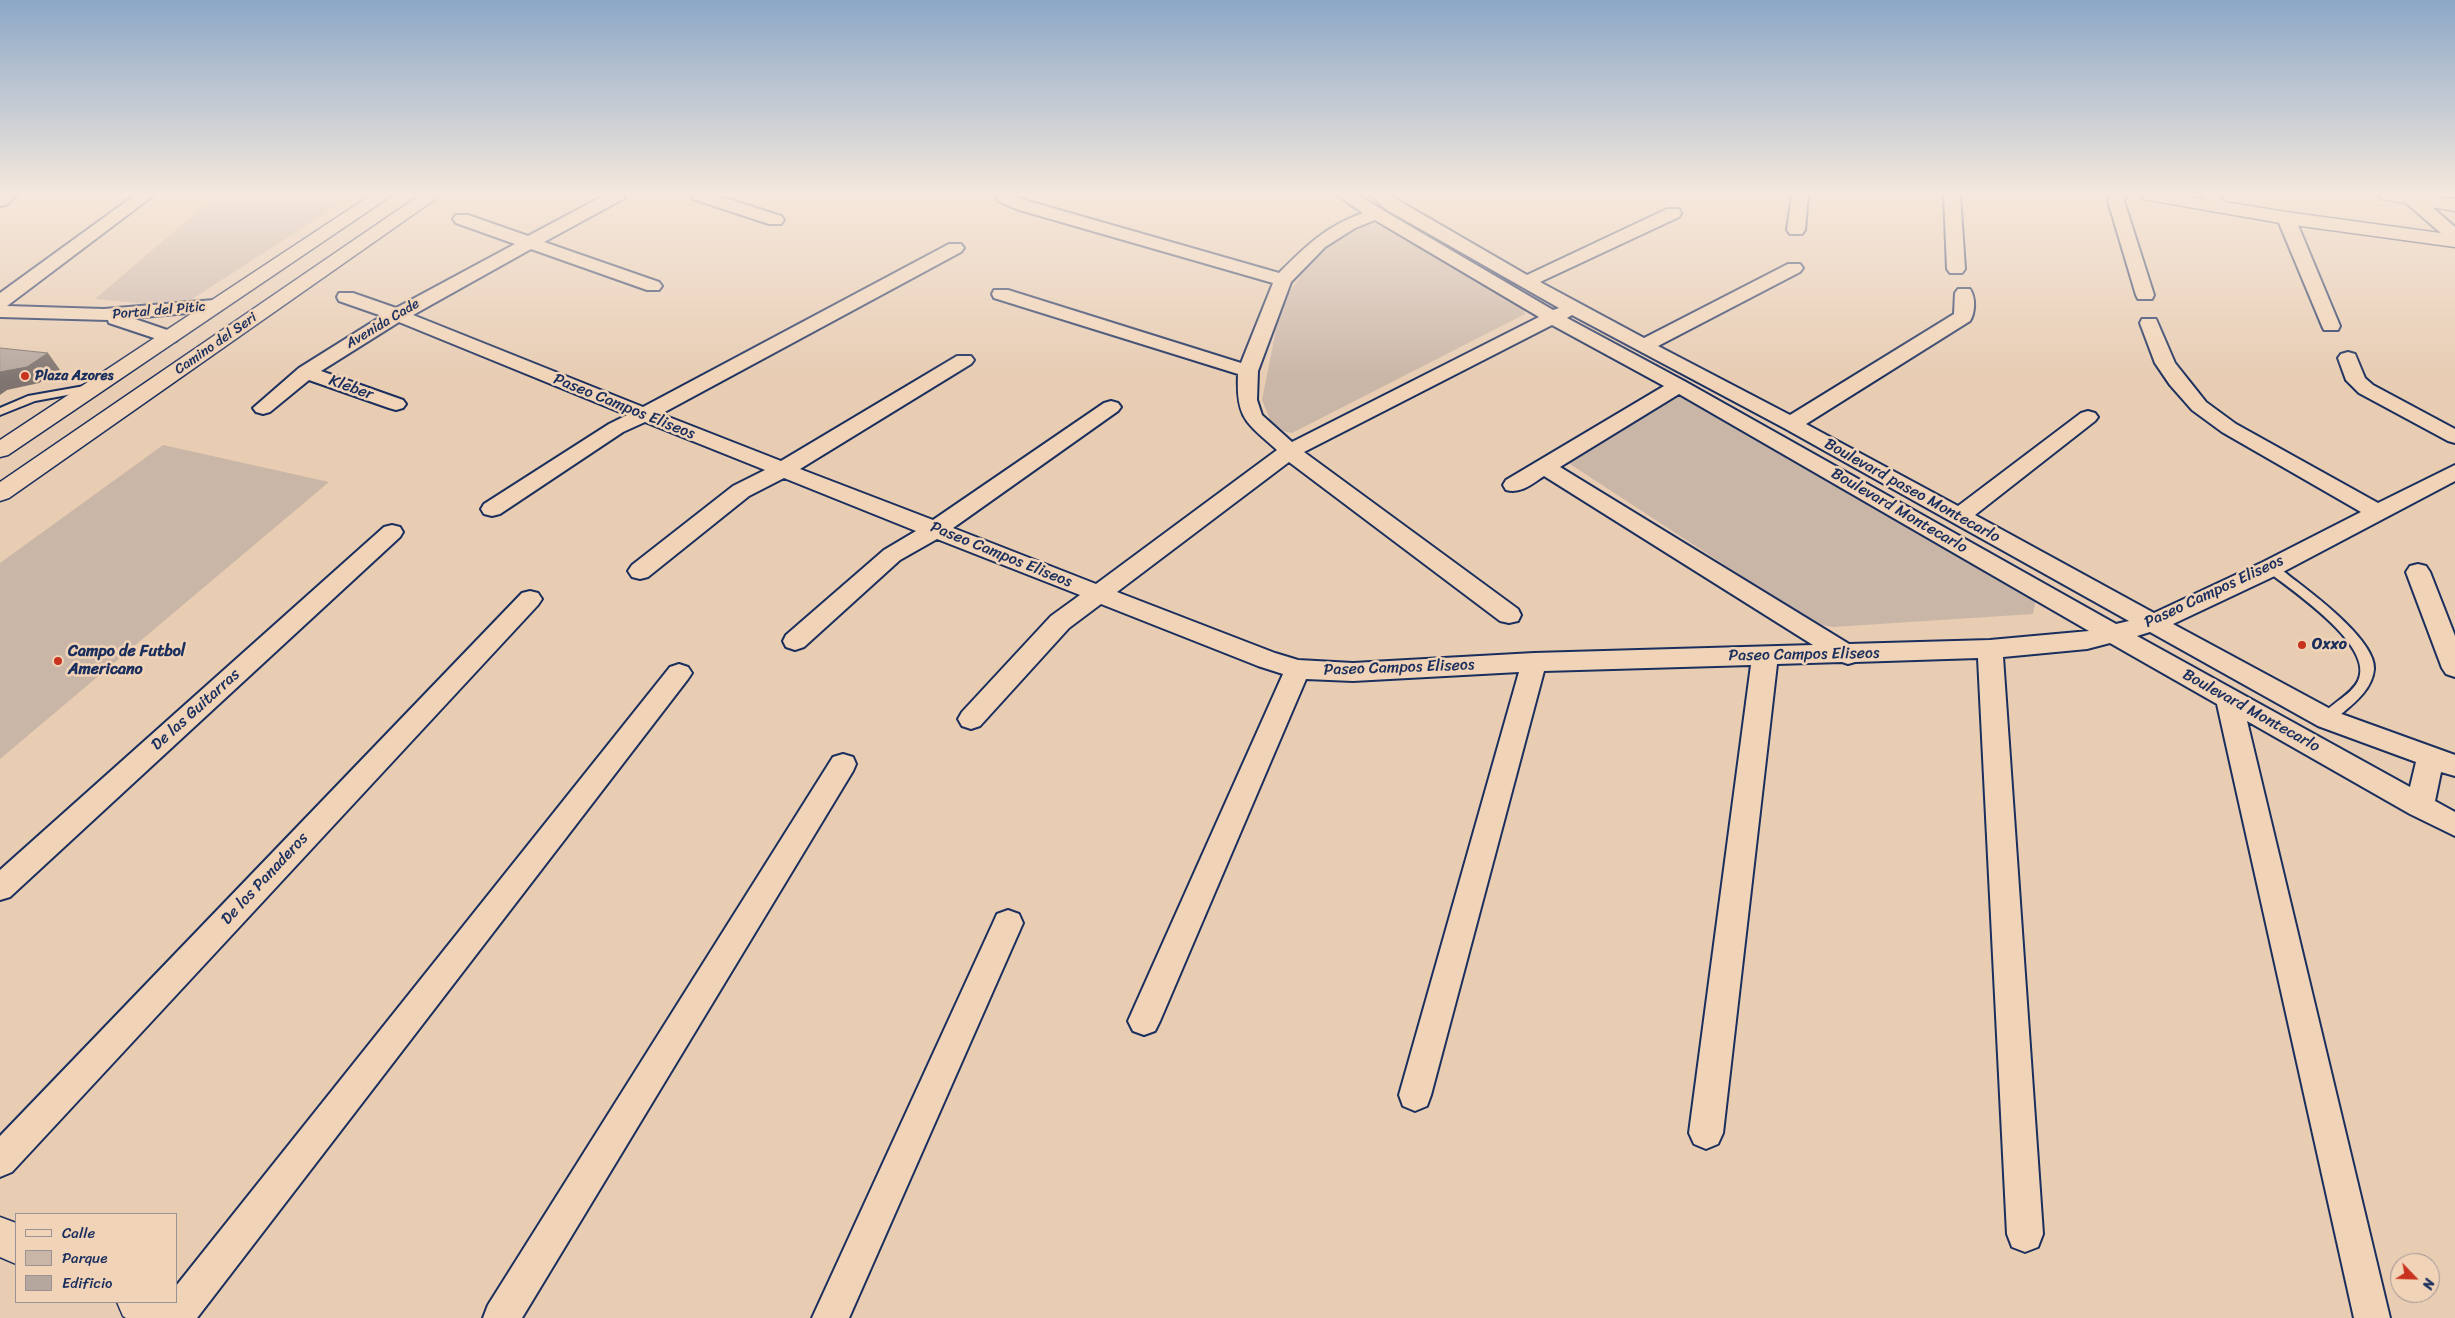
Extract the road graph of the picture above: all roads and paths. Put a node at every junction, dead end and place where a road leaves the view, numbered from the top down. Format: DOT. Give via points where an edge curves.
graph roads {
  1 [pos="62,257"];
  2 [pos="290,257"];
  3 [pos="343,257"];
  4 [pos="504,257"];
  5 [pos="571,257"];
  6 [pos="939,257"];
  7 [pos="1201,257"];
  8 [pos="1306,257"];
  9 [pos="1457,257"];
  10 [pos="1483,257"];
  11 [pos="1582,257"];
  12 [pos="1955,257"];
  13 [pos="2134,257"];
  14 [pos="2302,257"];
  15 [pos="1794,268"];
  16 [pos="1956,269"];
  17 [pos="1283,280"];
  18 [pos="1528,282"];
  19 [pos="653,286"];
  20 [pos="1964,293"];
  21 [pos="1000,294"];
  22 [pos="2145,295"];
  23 [pos="346,297"];
  24 [pos="0,302"];
  25 [pos="214,306"];
  26 [pos="1572,308"];
  27 [pos="0,310"];
  28 [pos="396,315"];
  29 [pos="104,316"];
  30 [pos="1553,318"];
  31 [pos="2149,323"];
  32 [pos="2331,326"];
  33 [pos="169,337"];
  34 [pos="1643,346"];
  35 [pos="2348,358"];
  36 [pos="964,360"];
  37 [pos="306,372"];
  38 [pos="1248,372"];
  39 [pos="1679,386"];
  40 [pos="93,388"];
  41 [pos="396,404"];
  42 [pos="1111,407"];
  43 [pos="263,408"];
  44 [pos="0,412"];
  45 [pos="644,415"];
  46 [pos="2088,417"];
  47 [pos="1791,424"];
  48 [pos="2455,437"];
  49 [pos="0,450"];
  50 [pos="1290,451"];
  51 [pos="1545,467"];
  52 [pos="784,469"];
  53 [pos="2455,472"];
  54 [pos="1514,485"];
  55 [pos="0,493"];
  56 [pos="492,508"];
  57 [pos="2376,511"];
  58 [pos="1958,517"];
  59 [pos="936,529"];
  60 [pos="392,532"];
  61 [pos="2271,568"];
  62 [pos="640,571"];
  63 [pos="2418,572"];
  64 [pos="1097,594"];
  65 [pos="530,599"];
  66 [pos="1509,615"];
  67 [pos="2153,623"];
  68 [pos="2114,633"];
  69 [pos="794,641"];
  70 [pos="1990,649"];
  71 [pos="1848,655"];
  72 [pos="1765,656"];
  73 [pos="1534,662"];
  74 [pos="2455,668"];
  75 [pos="1298,669"];
  76 [pos="679,673"];
  77 [pos="2229,699"];
  78 [pos="971,719"];
  79 [pos="2327,719"];
  80 [pos="2430,758"];
  81 [pos="843,764"];
  82 [pos="2455,766"];
  83 [pos="2420,806"];
  84 [pos="2455,825"];
  85 [pos="0,888"];
  86 [pos="1008,923"];
  87 [pos="1144,1021"];
  88 [pos="1415,1095"];
  89 [pos="1706,1133"];
  90 [pos="0,1160"];
  91 [pos="2025,1234"];
  92 [pos="0,1236"];
  93 [pos="15,1244"];
  94 [pos="139,1303"];
  95 [pos="172,1318"];
  96 [pos="501,1318"];
  97 [pos="830,1318"];
  98 [pos="2372,1318"];
  1 -- 24 [label="street"];
  2 -- 25 [label="main road, Camino del Seri"];
  3 -- 55 [label="main road, Camino del Seri"];
  4 -- 28 [label="street, Avenida Cade"];
  5 -- 19 [label="street"];
  6 -- 45 [label="street"];
  7 -- 17 [label="street"];
  8 -- 17 [label="street"];
  9 -- 30 [label="street, Boulevard Montecarlo"];
  10 -- 18 [label="street, Boulevard paseo Montecarlo"];
  11 -- 18 [label="street"];
  12 -- 16 [label="street"];
  13 -- 22 [label="street"];
  14 -- 32 [label="street"];
  15 -- 34 [label="street"];
  17 -- 38 [label="street"];
  18 -- 26 [label="street, Boulevard paseo Montecarlo"];
  20 -- 47 [label="street" via="1963,317"];
  21 -- 38 [label="street"];
  23 -- 28 [label="street, Paseo Campos Eliseos"];
  25 -- 29 [label="street, Portal del Pitic"];
  25 -- 33 [label="main road, Camino del Seri"];
  26 -- 30 [label="street"];
  26 -- 34 [label="street, Boulevard paseo Montecarlo"];
  27 -- 29 [label="street, Portal del Pitic"];
  28 -- 37 [label="street, Avenida Cade"];
  28 -- 45 [label="street, Paseo Campos Eliseos"];
  29 -- 33 [label="street, Portal del Pitic"];
  30 -- 39 [label="street, Boulevard Montecarlo"];
  30 -- 50 [label="street"];
  31 -- 57 [label="street" via="2165,363 2199,406 2229,428"];
  33 -- 40 [label="main road, Camino del Seri"];
  34 -- 47 [label="street, Boulevard paseo Montecarlo"];
  35 -- 48 [label="street" via="2356,380 2366,389"];
  36 -- 52 [label="street"];
  37 -- 41 [label="street, Kleber"];
  37 -- 43 [label="street, Avenida Cade"];
  38 -- 50 [label="street" via="1248,400 1254,417"];
  39 -- 51 [label="street"];
  39 -- 68 [label="street, Boulevard Montecarlo"];
  40 -- 44 [label="lane" via="32,398"];
  40 -- 49 [label="main road, Camino del Seri"];
  42 -- 59 [label="street"];
  45 -- 52 [label="street, Paseo Campos Eliseos"];
  45 -- 56 [label="street" via="616,428"];
  46 -- 58 [label="street"];
  47 -- 58 [label="street, Boulevard paseo Montecarlo"];
  50 -- 64 [label="street"];
  50 -- 66 [label="street"];
  51 -- 54 [label="street"];
  51 -- 71 [label="street"];
  52 -- 59 [label="street, Paseo Campos Eliseos"];
  52 -- 62 [label="street" via="724,503"];
  53 -- 57 [label="street, Paseo Campos Eliseos"];
  57 -- 61 [label="street, Paseo Campos Eliseos"];
  58 -- 67 [label="street, Boulevard paseo Montecarlo"];
  59 -- 64 [label="street, Paseo Campos Eliseos"];
  59 -- 69 [label="street" via="892,555"];
  60 -- 85 [label="street, De las Guitarras"];
  61 -- 67 [label="street, Paseo Campos Eliseos"];
  61 -- 79 [label="lane" via="2350,633 2368,661 2366,681"];
  63 -- 74 [label="street"];
  64 -- 75 [label="street, Paseo Campos Eliseos"];
  64 -- 78 [label="street" via="1060,622"];
  65 -- 90 [label="street, De los Panaderos"];
  67 -- 68 [label="street, Paseo Campos Eliseos"];
  67 -- 79 [label="street, Boulevard paseo Montecarlo"];
  68 -- 70 [label="street, Paseo Campos Eliseos" via="2070,643"];
  68 -- 77 [label="street, Boulevard Montecarlo"];
  70 -- 71 [label="street, Paseo Campos Eliseos"];
  70 -- 91 [label="street"];
  71 -- 72 [label="street, Paseo Campos Eliseos"];
  72 -- 73 [label="street, Paseo Campos Eliseos"];
  72 -- 89 [label="street"];
  73 -- 75 [label="street, Paseo Campos Eliseos" via="1353,672"];
  73 -- 88 [label="street"];
  75 -- 87 [label="street"];
  76 -- 95 [label="street"];
  77 -- 83 [label="street, Boulevard Montecarlo"];
  77 -- 98 [label="street"];
  79 -- 80 [label="street, Boulevard paseo Montecarlo"];
  80 -- 82 [label="street, Boulevard paseo Montecarlo"];
  80 -- 83 [label="street"];
  81 -- 96 [label="street"];
  83 -- 84 [label="street, Boulevard Montecarlo"];
  86 -- 97 [label="street"];
  92 -- 93 [label="main road"];
  94 -- 95 [label="main road"];
}
